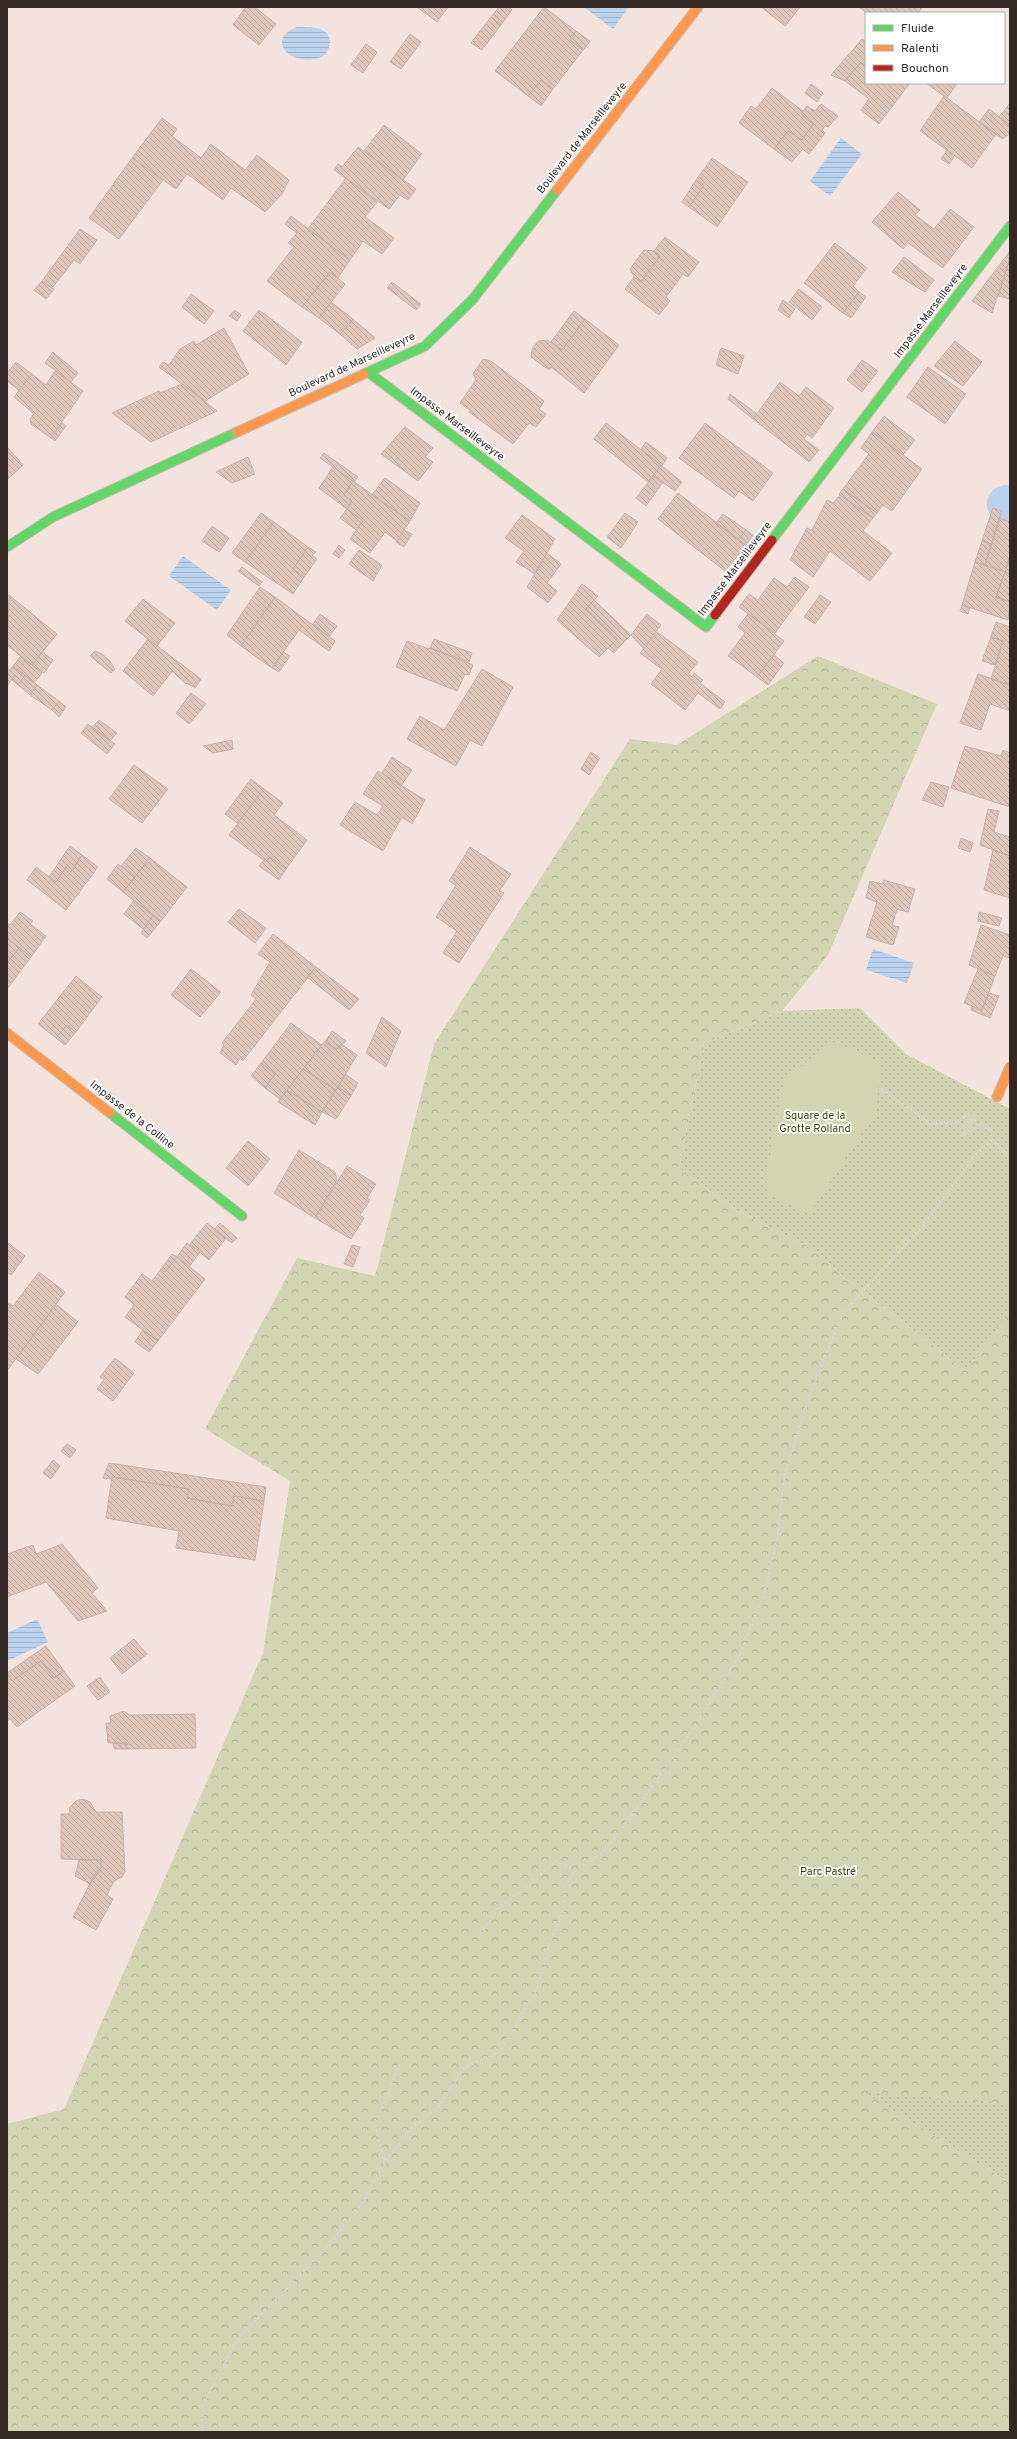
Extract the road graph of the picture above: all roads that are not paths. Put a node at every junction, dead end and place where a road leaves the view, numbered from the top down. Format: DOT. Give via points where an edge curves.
graph roads {
  1 [pos="698,7"];
  2 [pos="1010,226"];
  3 [pos="368,372"];
  4 [pos="7,547"];
  5 [pos="7,1033"];
  6 [pos="1010,1067"];
  7 [pos="997,1096"];
  8 [pos="242,1216"];
  1 -- 3 [label="street, Boulevard de Marseilleveyre" via="473,299 424,346"];
  2 -- 3 [label="street, Impasse Marseilleveyre" via="706,627"];
  3 -- 4 [label="street, Boulevard de Marseilleveyre" via="53,517 26,532"];
  5 -- 8 [label="street, Impasse de la Colline"];
  6 -- 7 [label="street"];
}
